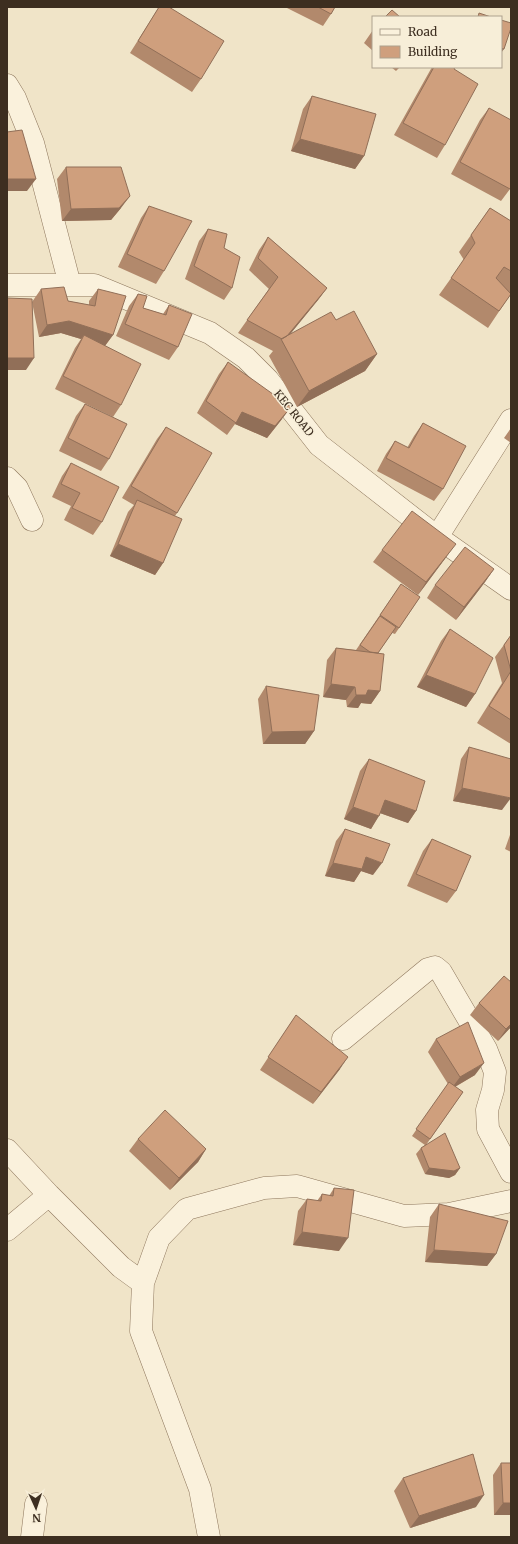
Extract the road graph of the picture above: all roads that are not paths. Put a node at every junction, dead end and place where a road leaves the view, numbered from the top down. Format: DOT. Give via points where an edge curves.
graph roads {
  1 [pos="7,85"];
  2 [pos="7,285"];
  3 [pos="70,285"];
  4 [pos="511,420"];
  5 [pos="7,478"];
  6 [pos="32,520"];
  7 [pos="437,537"];
  8 [pos="511,590"];
  9 [pos="343,1040"];
  10 [pos="7,1150"];
  11 [pos="511,1172"];
  12 [pos="48,1195"];
  13 [pos="511,1201"];
  14 [pos="7,1230"];
  15 [pos="143,1283"];
  16 [pos="36,1504"];
  17 [pos="32,1537"];
  18 [pos="209,1537"];
  1 -- 3 [label="street" via="16,98 33,143"];
  2 -- 3 [label="street, KEC ROAD"];
  3 -- 7 [label="street, KEC ROAD" via="94,285 210,333 246,358 268,380 319,445"];
  4 -- 7 [label="street"];
  5 -- 6 [label="street" via="17,488"];
  7 -- 8 [label="street, KEC ROAD"];
  9 -- 11 [label="street" via="428,969 435,967 441,972 486,1049 495,1072 487,1110 488,1129"];
  10 -- 12 [label="street"];
  12 -- 14 [label="street"];
  12 -- 15 [label="street" via="121,1267"];
  13 -- 15 [label="street" via="449,1214 404,1216 297,1186 264,1188 187,1209 159,1238"];
  15 -- 18 [label="street" via="141,1331 200,1490"];
  16 -- 17 [label="street"];
}
